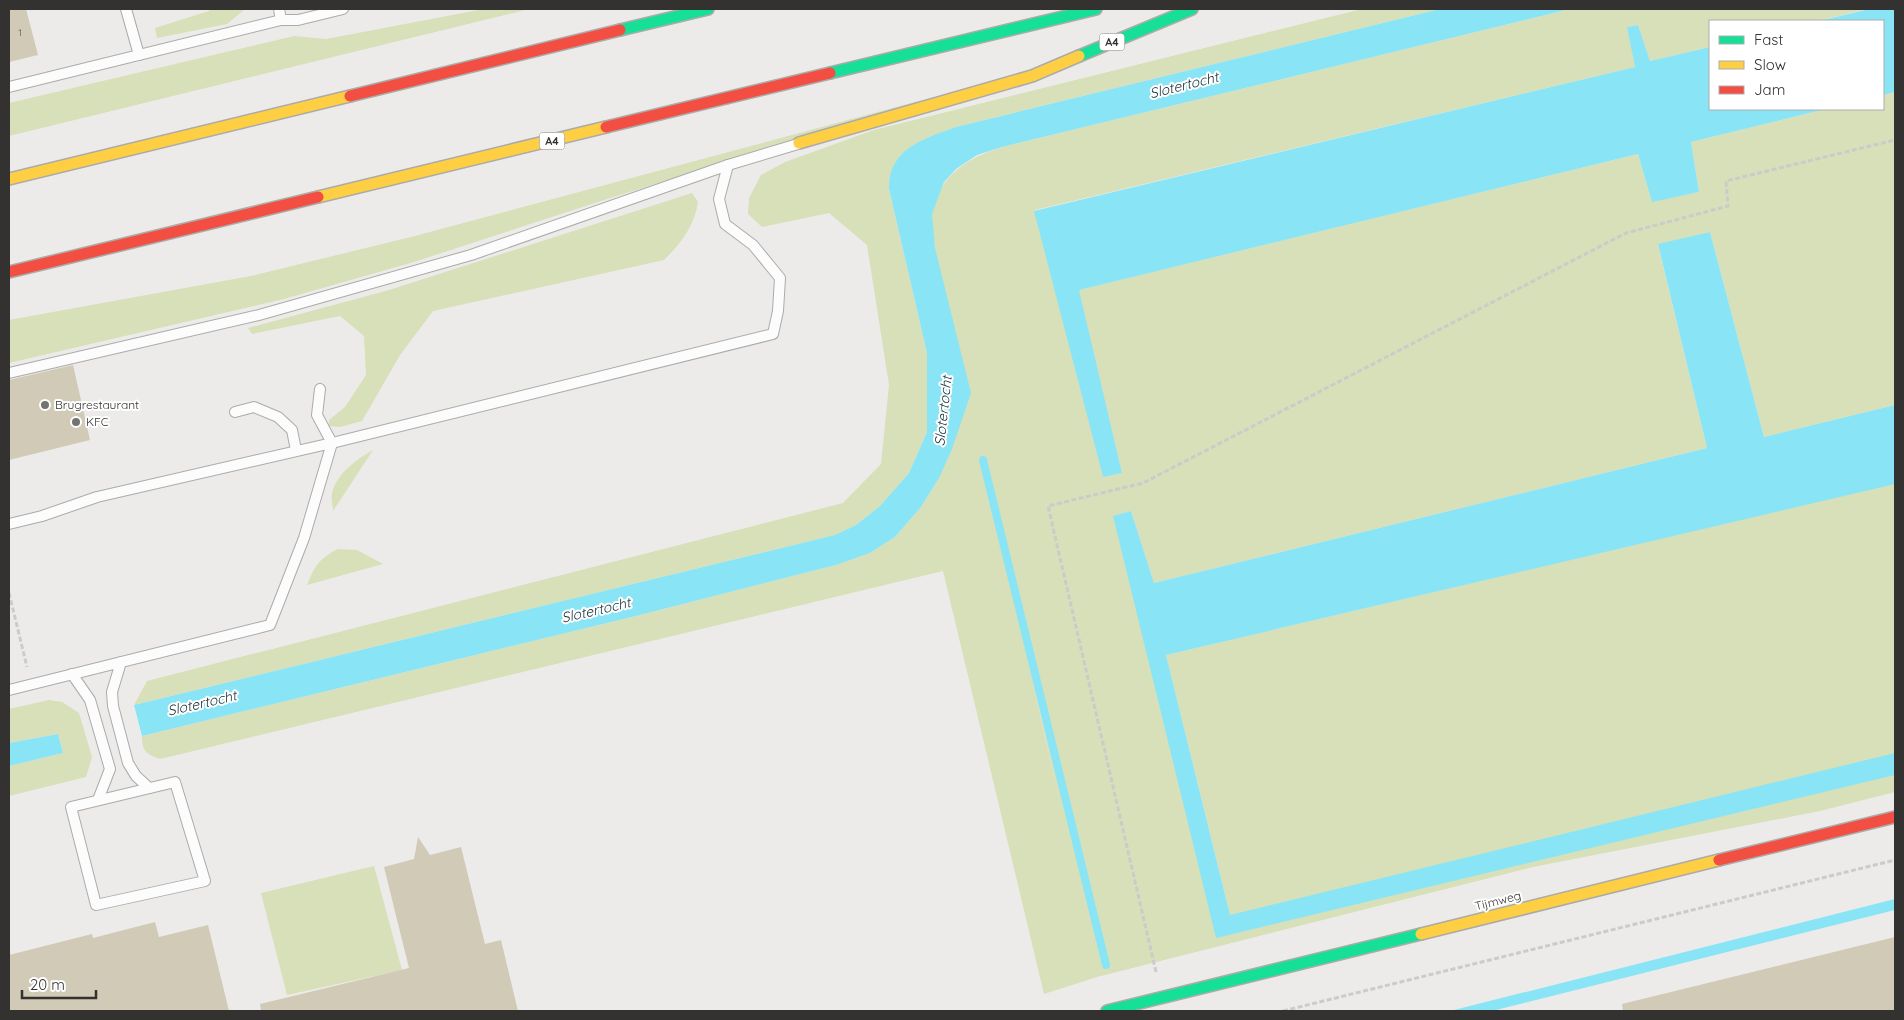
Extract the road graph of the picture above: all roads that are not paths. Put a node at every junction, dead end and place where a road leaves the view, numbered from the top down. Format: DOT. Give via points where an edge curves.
graph roads {
  1 [pos="126,9"];
  2 [pos="279,9"];
  3 [pos="344,9"];
  4 [pos="708,9"];
  5 [pos="1096,9"];
  6 [pos="1192,9"];
  7 [pos="282,20"];
  8 [pos="139,55"];
  9 [pos="9,87"];
  10 [pos="799,143"];
  11 [pos="728,165"];
  12 [pos="9,180"];
  13 [pos="9,272"];
  14 [pos="9,373"];
  15 [pos="320,389"];
  16 [pos="236,412"];
  17 [pos="332,443"];
  18 [pos="296,450"];
  19 [pos="9,524"];
  20 [pos="121,662"];
  21 [pos="72,674"];
  22 [pos="9,690"];
  23 [pos="149,788"];
  24 [pos="98,800"];
  25 [pos="1895,817"];
  26 [pos="1106,1011"];
  1 -- 8 [label="lane"];
  2 -- 7 [label="lane"];
  3 -- 7 [label="lane" via="298,20"];
  4 -- 12 [label="main road"];
  5 -- 13 [label="main road, A4"];
  6 -- 10 [label="main road, A4" via="1032,76"];
  7 -- 8 [label="lane"];
  8 -- 9 [label="lane"];
  10 -- 11 [label="lane, A4"];
  11 -- 14 [label="lane, A4" via="471,255 258,314"];
  11 -- 17 [label="lane" via="719,199 725,224 753,245 780,278 773,334"];
  15 -- 17 [label="lane" via="317,415"];
  16 -- 18 [label="lane" via="254,407 278,417 292,430"];
  17 -- 18 [label="lane"];
  17 -- 20 [label="lane" via="304,538 270,625"];
  18 -- 19 [label="lane" via="97,497"];
  20 -- 21 [label="lane"];
  20 -- 23 [label="lane" via="112,692 113,706 128,763"];
  21 -- 22 [label="lane"];
  21 -- 24 [label="lane" via="90,700 110,769"];
  23 -- 24 [label="lane"];
  23 -- 24 [label="lane" via="175,782 205,881 96,905 71,806"];
  25 -- 26 [label="main road, Tijmweg"];
}
